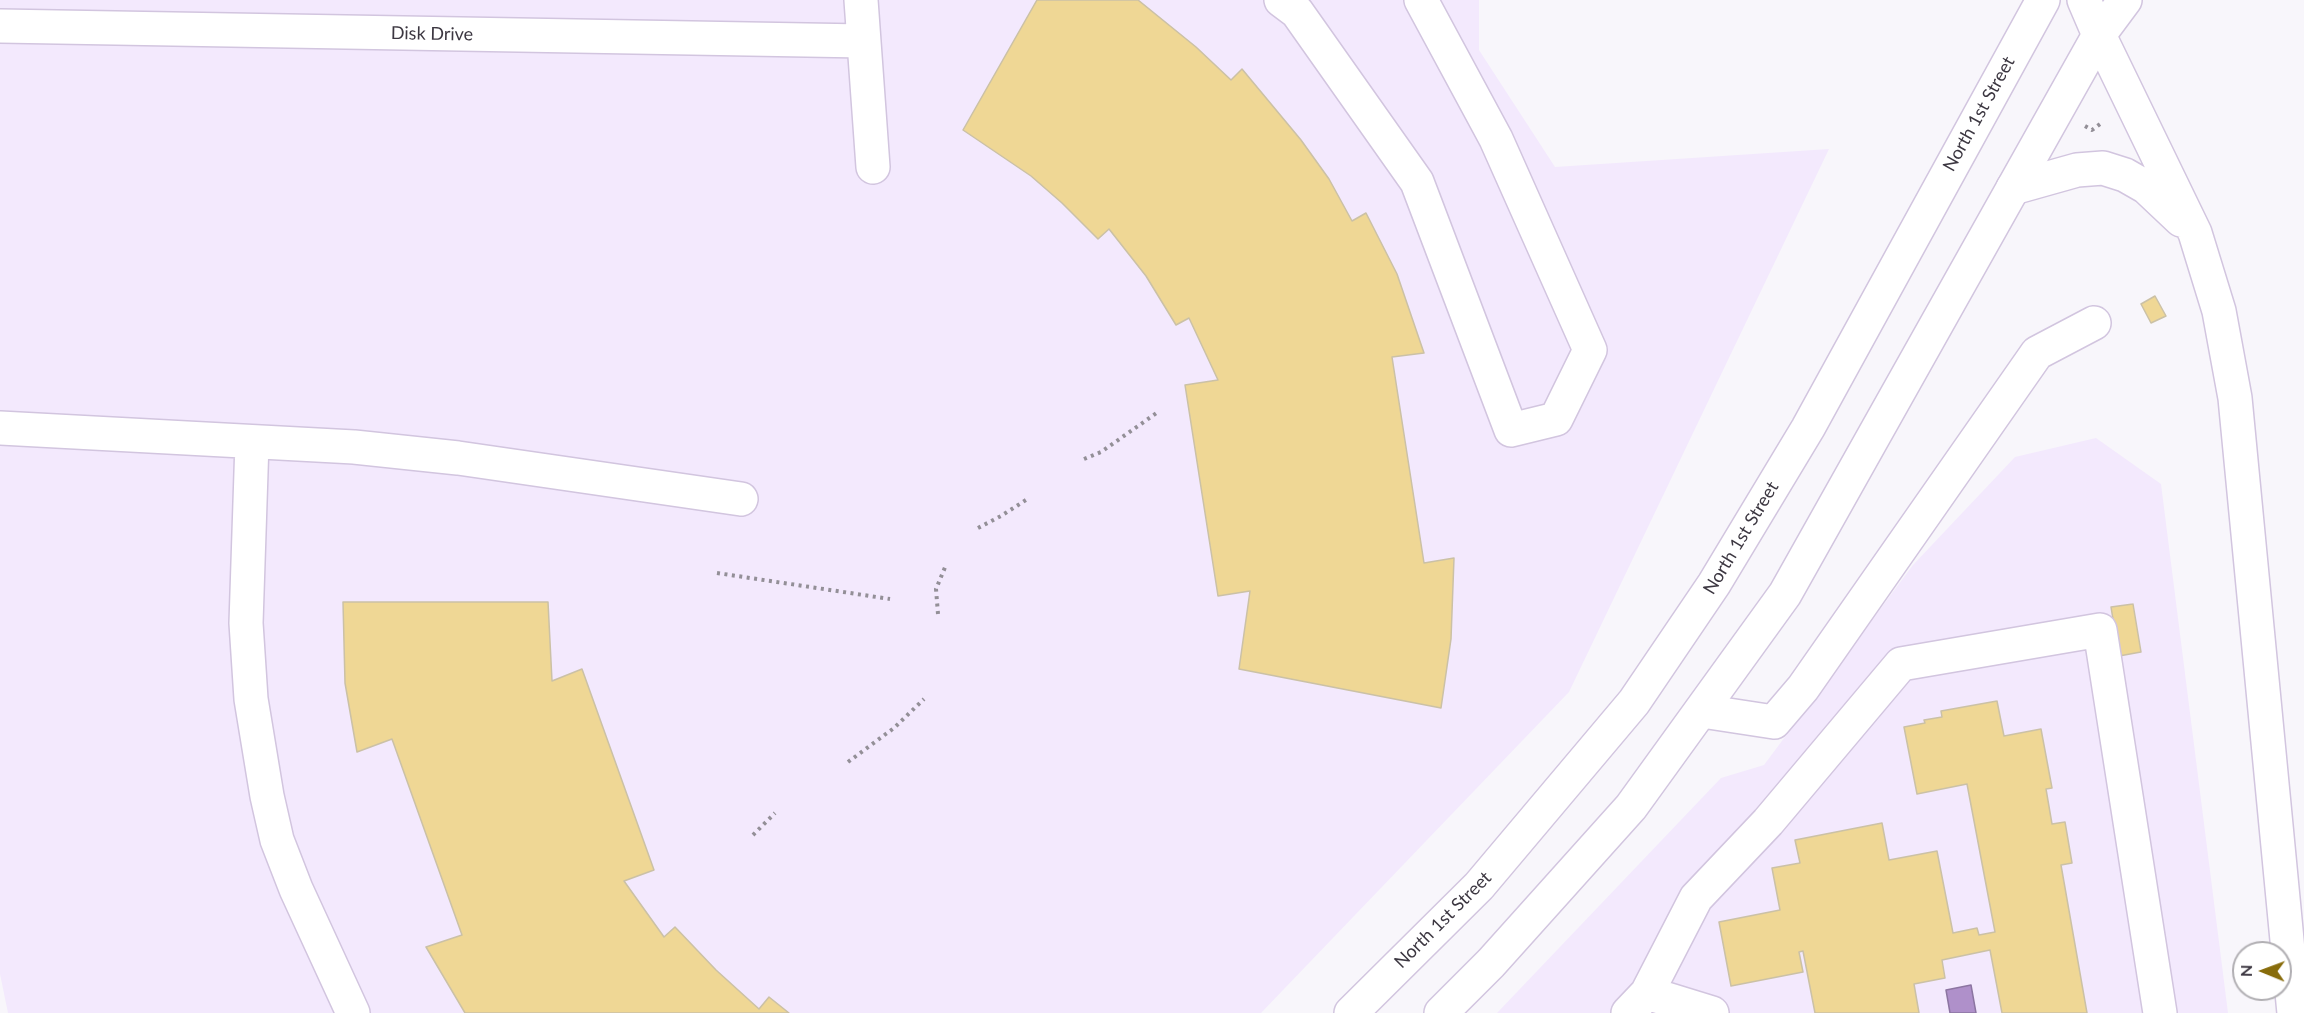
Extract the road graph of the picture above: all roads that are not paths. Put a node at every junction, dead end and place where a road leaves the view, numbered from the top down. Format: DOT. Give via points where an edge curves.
graph roads {
  1 [pos="861,0"];
  2 [pos="1281,0"];
  3 [pos="1421,0"];
  4 [pos="2043,0"];
  5 [pos="2084,0"];
  6 [pos="2125,0"];
  7 [pos="0,26"];
  8 [pos="2099,35"];
  9 [pos="864,41"];
  10 [pos="873,167"];
  11 [pos="2013,188"];
  12 [pos="2195,233"];
  13 [pos="2094,323"];
  14 [pos="0,428"];
  15 [pos="252,442"];
  16 [pos="741,499"];
  17 [pos="1702,711"];
  18 [pos="1637,1003"];
  19 [pos="353,1013"];
  20 [pos="1351,1013"];
  21 [pos="1441,1013"];
  22 [pos="1712,1013"];
  23 [pos="2160,1013"];
  24 [pos="2294,1013"];
  1 -- 9 [label="main road"];
  2 -- 3 [label="main road" via="1297,12 1417,182 1511,430 1556,419 1590,350 1496,139"];
  4 -- 20 [label="main road, North 1st Street" via="1808,428 1701,604 1634,702 1479,886"];
  5 -- 8 [label="main road"];
  6 -- 8 [label="main road"];
  7 -- 9 [label="main road, Disk Drive"];
  8 -- 11 [label="main road"];
  8 -- 12 [label="main road"];
  9 -- 10 [label="main road"];
  11 -- 12 [label="main road" via="2077,170 2103,168 2146,187"];
  11 -- 17 [label="main road" via="1785,594"];
  12 -- 24 [label="main road" via="2219,310 2235,398"];
  13 -- 17 [label="main road" via="2037,353 1803,687 1774,722"];
  14 -- 15 [label="main road"];
  15 -- 16 [label="main road" via="458,458"];
  15 -- 19 [label="main road" via="246,623 250,699 267,796 277,840 296,889"];
  17 -- 21 [label="main road" via="1631,807"];
  18 -- 22 [label="main road"];
  18 -- 23 [label="main road" via="1696,898 1768,822 1901,664 2100,630"];
}
